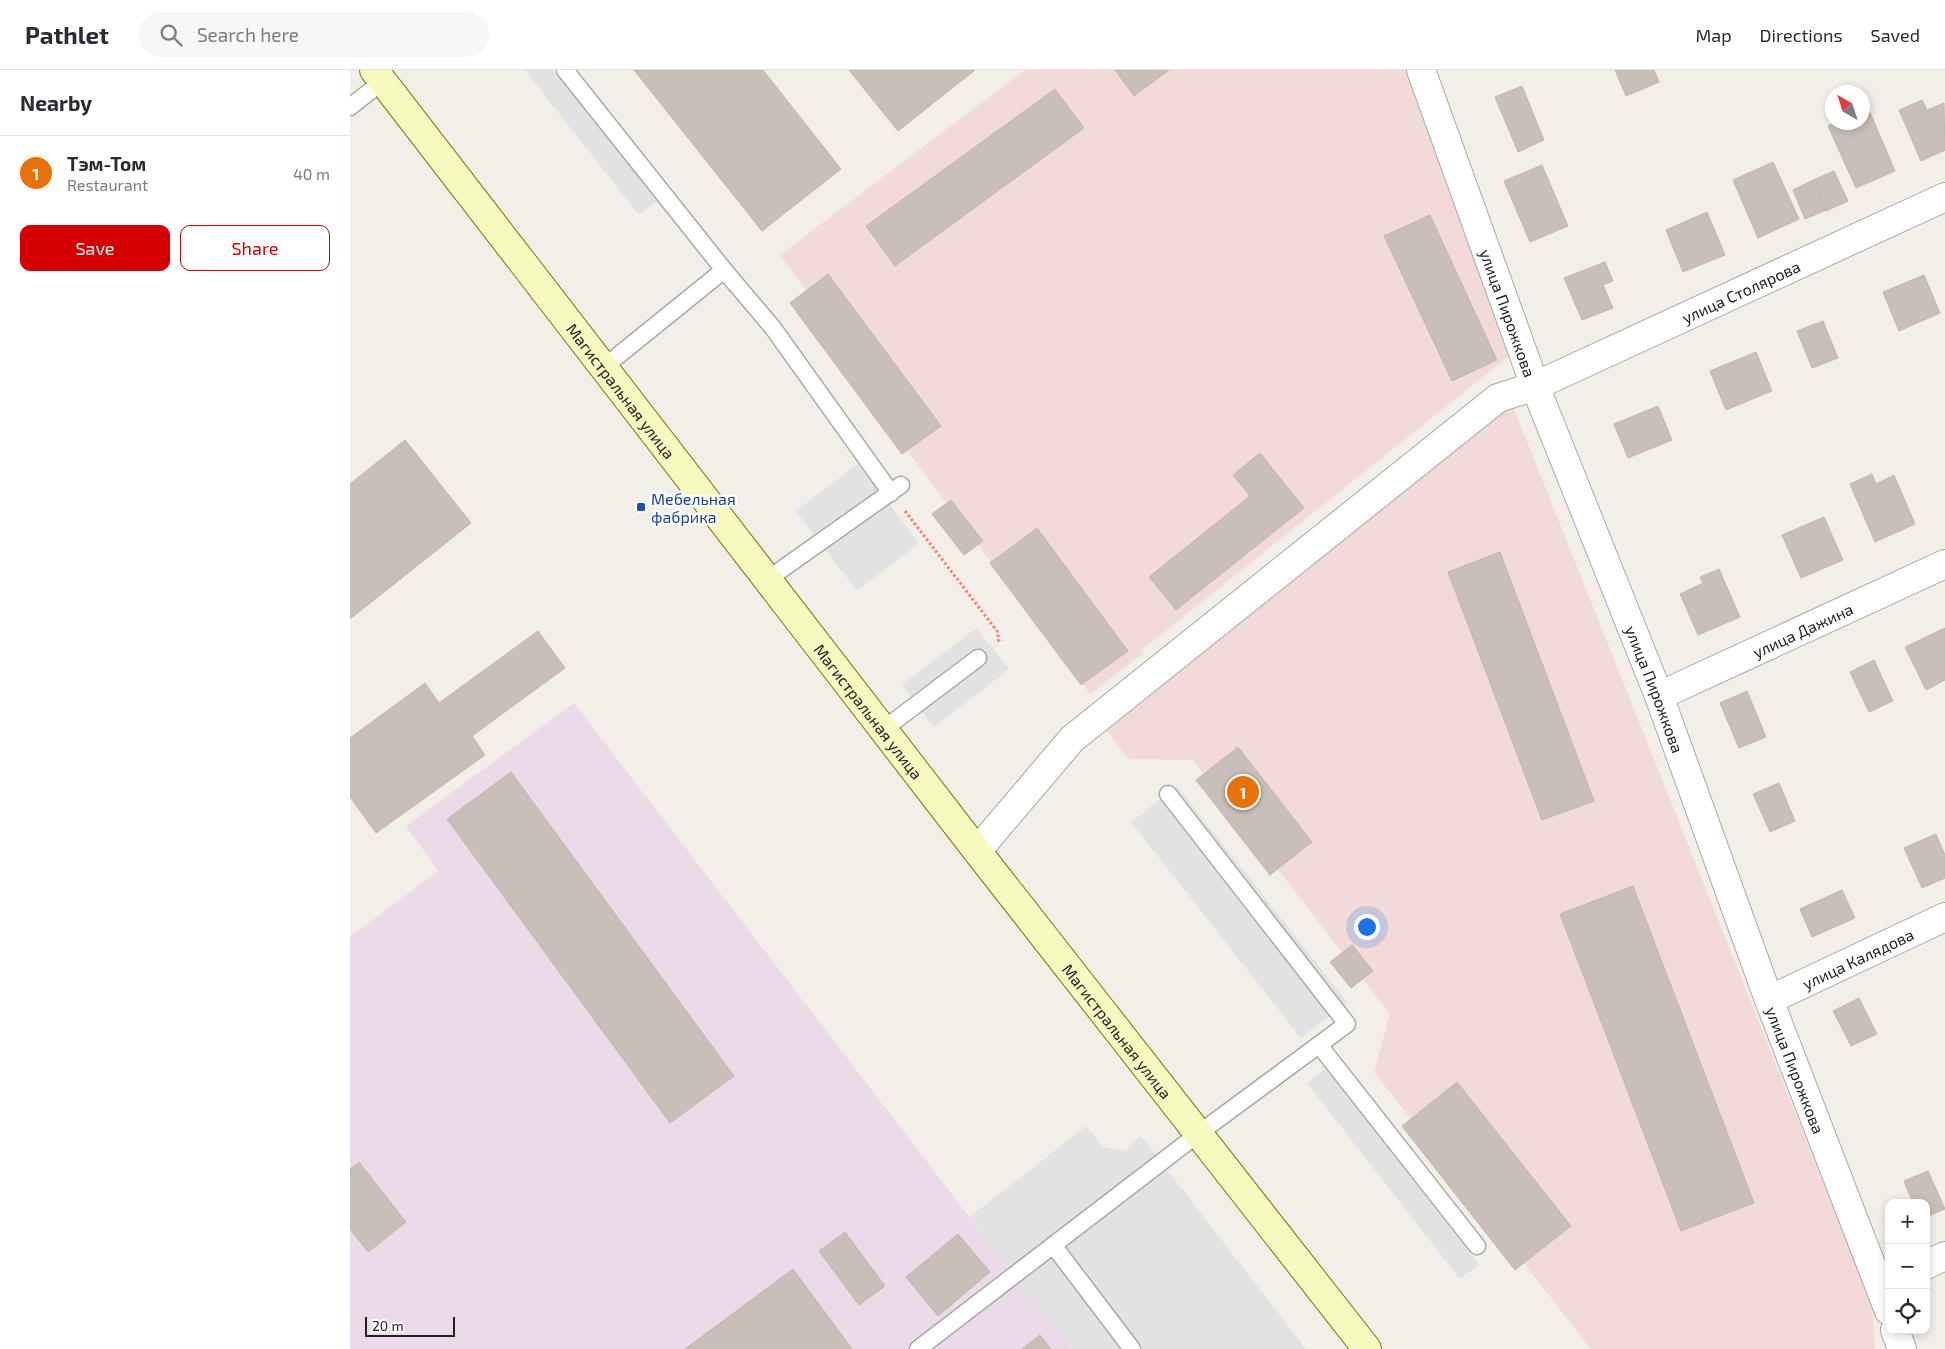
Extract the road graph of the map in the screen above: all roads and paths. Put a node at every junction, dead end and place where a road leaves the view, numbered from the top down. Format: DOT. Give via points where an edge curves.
graph roads {
  1 [pos="565,70"];
  2 [pos="1427,72"];
  3 [pos="378,76"];
  4 [pos="350,107"];
  5 [pos="1945,197"];
  6 [pos="724,270"];
  7 [pos="604,367"];
  8 [pos="1535,386"];
  9 [pos="896,489"];
  10 [pos="1945,564"];
  11 [pos="768,579"];
  12 [pos="978,658"];
  13 [pos="1659,696"];
  14 [pos="884,729"];
  15 [pos="1168,794"];
  16 [pos="977,851"];
  17 [pos="1945,917"];
  18 [pos="1769,1000"];
  19 [pos="1319,1045"];
  20 [pos="1198,1134"];
  21 [pos="1053,1245"];
  22 [pos="1477,1246"];
  23 [pos="1945,1256"];
  24 [pos="1930,1263"];
  25 [pos="1885,1290"];
  26 [pos="1896,1334"];
  27 [pos="918,1349"];
  28 [pos="1132,1349"];
  29 [pos="1367,1349"];
  30 [pos="1902,1349"];
  1 -- 6 [label="lane"];
  2 -- 8 [label="street, улица Пирожкова"];
  3 -- 4 [label="lane"];
  3 -- 7 [label="main road, Магистральная улица"];
  5 -- 8 [label="street, улица Столярова"];
  6 -- 7 [label="lane"];
  6 -- 9 [label="lane" via="773,328"];
  7 -- 11 [label="main road, Магистральная улица"];
  8 -- 13 [label="street, улица Пирожкова"];
  8 -- 16 [label="street, улица Столярова" via="1498,398 1072,739"];
  9 -- 11 [label="lane"];
  9 -- 12 [label="path" via="997,631 998,640"];
  10 -- 13 [label="street, улица Дажина"];
  11 -- 14 [label="main road, Магистральная улица"];
  12 -- 14 [label="lane"];
  13 -- 18 [label="street, улица Пирожкова"];
  14 -- 16 [label="main road, Магистральная улица"];
  15 -- 19 [label="lane" via="1347,1024"];
  16 -- 20 [label="main road, Магистральная улица"];
  17 -- 18 [label="street, улица Калядова"];
  18 -- 25 [label="street, улица Пирожкова"];
  19 -- 20 [label="lane"];
  19 -- 22 [label="lane"];
  20 -- 21 [label="lane"];
  20 -- 29 [label="main road, Магистральная улица"];
  21 -- 27 [label="lane"];
  21 -- 28 [label="lane"];
  23 -- 24 [label="street"];
  26 -- 30 [label="street"];
}
